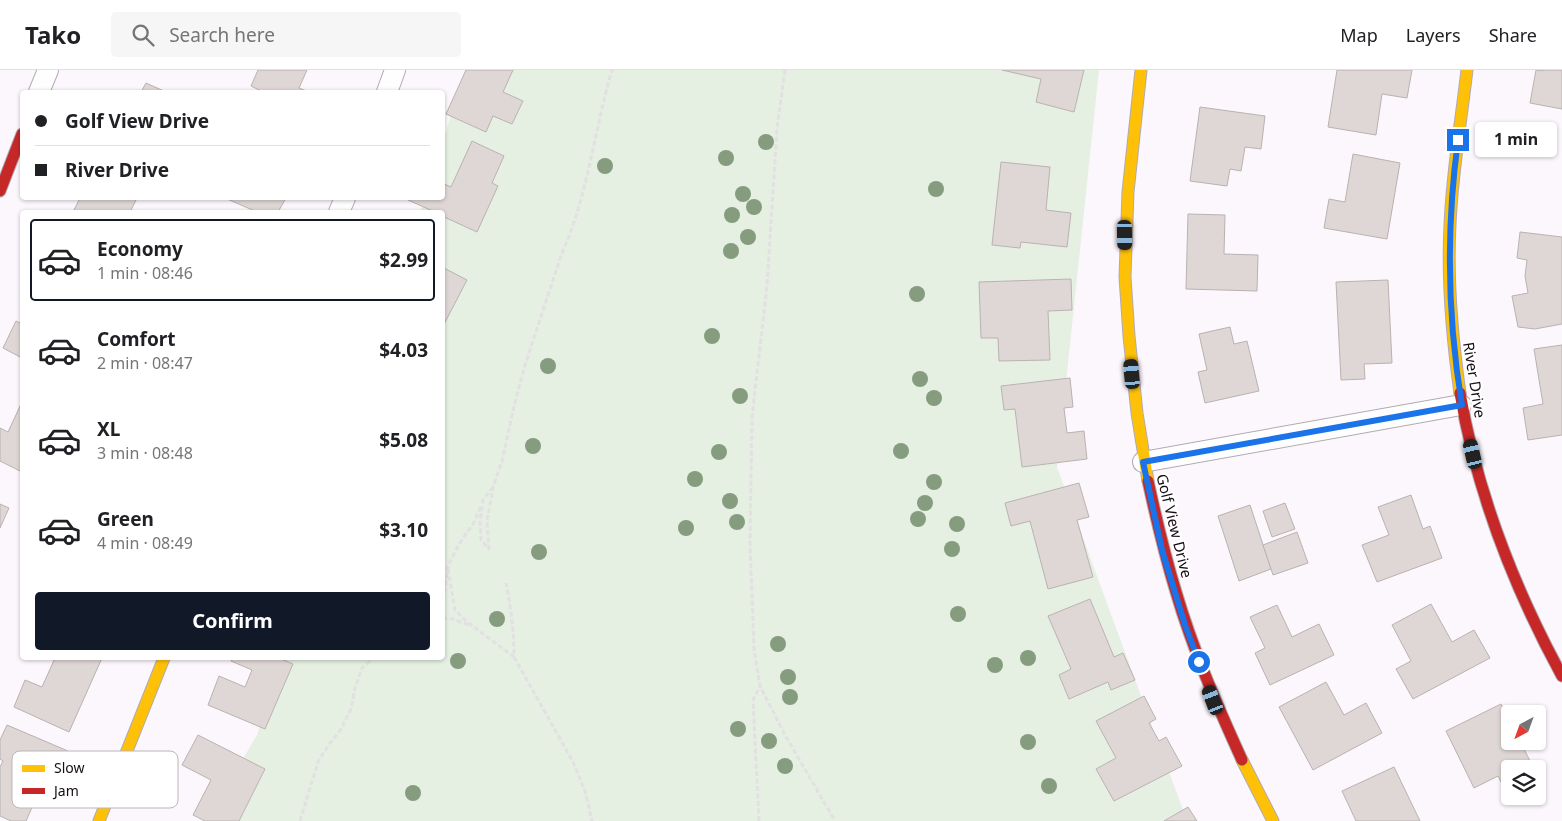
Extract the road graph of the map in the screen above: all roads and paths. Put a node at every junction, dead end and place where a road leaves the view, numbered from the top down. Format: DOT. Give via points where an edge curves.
graph roads {
  1 [pos="48,70"];
  2 [pos="396,70"];
  3 [pos="612,70"];
  4 [pos="785,70"];
  5 [pos="1141,70"];
  6 [pos="1468,70"];
  7 [pos="40,90"];
  8 [pos="387,90"];
  9 [pos="20,139"];
  10 [pos="0,191"];
  11 [pos="1462,405"];
  12 [pos="1143,462"];
  13 [pos="493,487"];
  14 [pos="483,500"];
  15 [pos="448,569"];
  16 [pos="506,583"];
  17 [pos="445,588"];
  18 [pos="445,618"];
  19 [pos="475,628"];
  20 [pos="514,657"];
  21 [pos="163,660"];
  22 [pos="372,660"];
  23 [pos="1562,676"];
  24 [pos="760,686"];
  25 [pos="127,751"];
  26 [pos="104,808"];
  27 [pos="99,821"];
  28 [pos="300,821"];
  29 [pos="592,821"];
  30 [pos="759,821"];
  31 [pos="835,821"];
  32 [pos="1273,821"];
  1 -- 7 [label="street"];
  2 -- 8 [label="street"];
  3 -- 13 [label="path" via="575,221 526,365"];
  4 -- 24 [label="path" via="777,128 767,286 752,417 750,549 754,649"];
  5 -- 12 [label="street, Golf View Drive" via="1130,156 1125,235 1127,324"];
  6 -- 11 [label="street, River Drive" via="1453,179 1449,246 1450,313"];
  9 -- 10 [label="street"];
  11 -- 12 [label="street"];
  11 -- 23 [label="street, River Drive" via="1476,470 1496,535 1521,597"];
  12 -- 32 [label="street, Golf View Drive" via="1162,550 1185,625 1213,700"];
  13 -- 14 [label="path"];
  13 -- 14 [label="path" via="487,522 489,549 481,540"];
  14 -- 15 [label="path" via="474,524 459,544"];
  15 -- 17 [label="path"];
  15 -- 19 [label="path" via="455,610"];
  16 -- 20 [label="path" via="512,608"];
  18 -- 19 [label="path"];
  19 -- 20 [label="path"];
  20 -- 29 [label="path" via="573,762 585,791"];
  21 -- 25 [label="street"];
  22 -- 28 [label="path" via="362,668 351,709 341,729 318,762"];
  24 -- 30 [label="path" via="753,700"];
  24 -- 31 [label="path"];
  26 -- 27 [label="street"];
}
